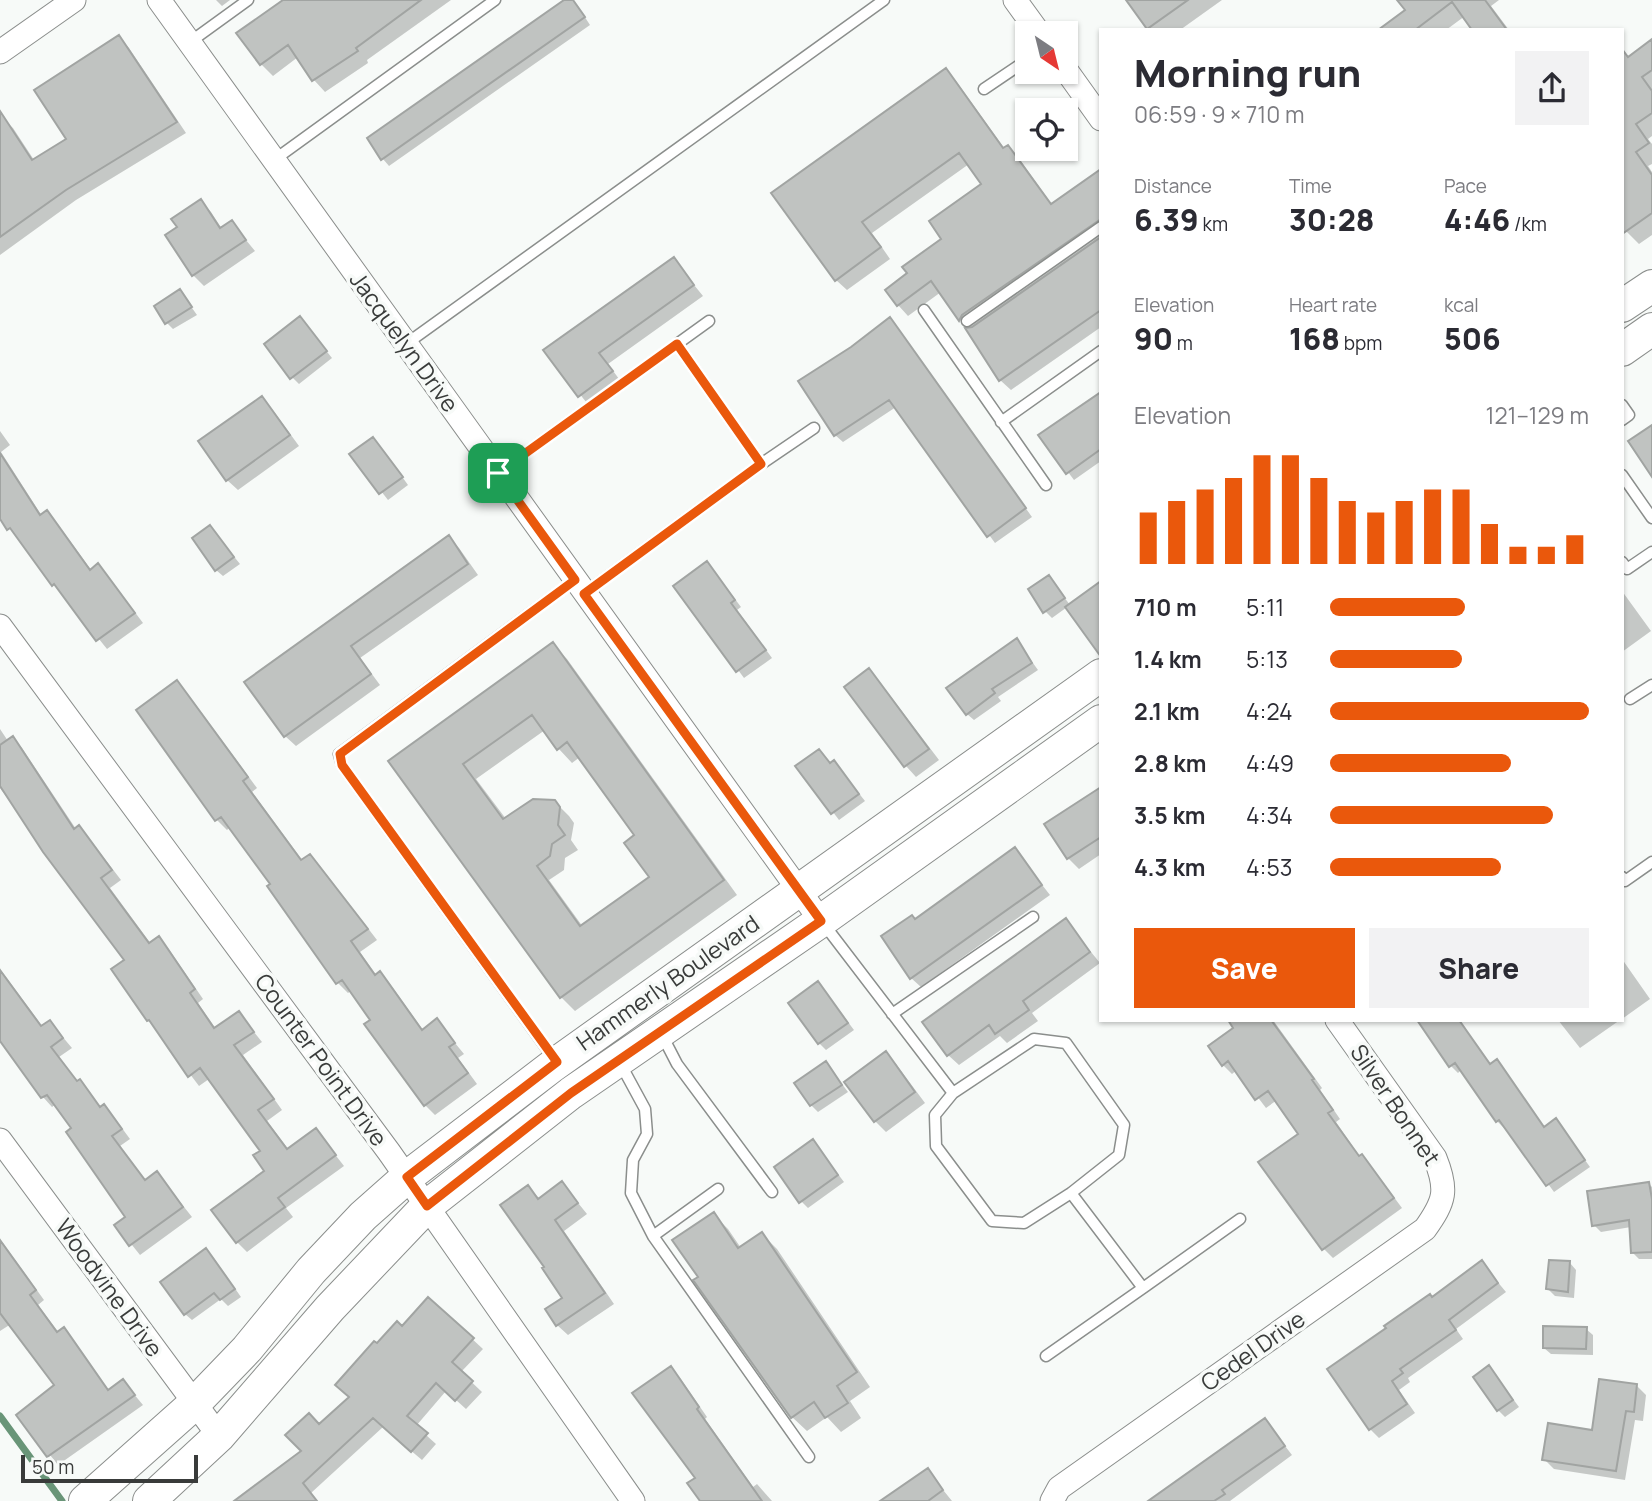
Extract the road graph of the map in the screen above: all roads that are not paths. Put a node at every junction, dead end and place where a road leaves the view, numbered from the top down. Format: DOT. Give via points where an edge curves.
graph roads {
  1 [pos="74,0"];
  2 [pos="159,0"];
  3 [pos="248,0"];
  4 [pos="495,0"];
  5 [pos="884,0"];
  6 [pos="1015,0"];
  7 [pos="1030,21"];
  8 [pos="190,42"];
  9 [pos="0,52"];
  10 [pos="1015,68"];
  11 [pos="1076,84"];
  12 [pos="984,89"];
  13 [pos="1099,116"];
  14 [pos="274,160"];
  15 [pos="1099,228"];
  16 [pos="924,310"];
  17 [pos="709,321"];
  18 [pos="967,321"];
  19 [pos="1652,329"];
  20 [pos="405,344"];
  21 [pos="677,344"];
  22 [pos="1624,349"];
  23 [pos="1099,352"];
  24 [pos="1001,422"];
  25 [pos="814,428"];
  26 [pos="761,464"];
  27 [pos="498,473"];
  28 [pos="1624,478"];
  29 [pos="1046,485"];
  30 [pos="1652,518"];
  31 [pos="1652,552"];
  32 [pos="1624,565"];
  33 [pos="580,587"];
  34 [pos="0,625"];
  35 [pos="1099,682"];
  36 [pos="1652,685"];
  37 [pos="1630,699"];
  38 [pos="1099,722"];
  39 [pos="1652,862"];
  40 [pos="1624,880"];
  41 [pos="798,891"];
  42 [pos="1033,917"];
  43 [pos="821,921"];
  44 [pos="892,1014"];
  45 [pos="1338,1022"];
  46 [pos="660,1032"];
  47 [pos="618,1061"];
  48 [pos="557,1062"];
  49 [pos="953,1093"];
  50 [pos="0,1140"];
  51 [pos="407,1177"];
  52 [pos="718,1189"];
  53 [pos="772,1192"];
  54 [pos="1071,1193"];
  55 [pos="1444,1194"];
  56 [pos="427,1206"];
  57 [pos="1240,1219"];
  58 [pos="653,1236"];
  59 [pos="1143,1289"];
  60 [pos="1046,1356"];
  61 [pos="194,1404"];
  62 [pos="219,1436"];
  63 [pos="809,1457"];
  64 [pos="85,1501"];
  65 [pos="149,1501"];
  66 [pos="633,1501"];
  67 [pos="1052,1501"];
  1 -- 9 [label="street"];
  2 -- 8 [label="street, Jacquelyn Drive"];
  3 -- 8 [label="lane"];
  4 -- 14 [label="lane"];
  5 -- 20 [label="lane"];
  6 -- 7 [label="street"];
  8 -- 14 [label="street, Jacquelyn Drive"];
  10 -- 12 [label="lane"];
  11 -- 13 [label="street"];
  14 -- 20 [label="street, Jacquelyn Drive"];
  15 -- 18 [label="lane"];
  16 -- 24 [label="lane"];
  17 -- 21 [label="lane"];
  19 -- 22 [label="main road"];
  20 -- 27 [label="street, Jacquelyn Drive"];
  21 -- 26 [label="lane"];
  21 -- 27 [label="lane"];
  23 -- 24 [label="lane"];
  24 -- 29 [label="lane"];
  25 -- 26 [label="lane"];
  26 -- 33 [label="lane"];
  27 -- 33 [label="street, Jacquelyn Drive"];
  28 -- 30 [label="lane"];
  31 -- 32 [label="lane" via="1627,569"];
  33 -- 41 [label="street, Jacquelyn Drive"];
  33 -- 48 [label="lane" via="340,754 342,765"];
  34 -- 51 [label="street, Counter Point Drive"];
  35 -- 41 [label="main road, Hammerly Boulevard"];
  36 -- 37 [label="lane"];
  38 -- 43 [label="main road, Hammerly Boulevard"];
  39 -- 40 [label="lane"];
  41 -- 43 [label="street, Jacquelyn Drive"];
  41 -- 48 [label="main road, Hammerly Boulevard"];
  42 -- 44 [label="lane"];
  43 -- 44 [label="lane"];
  43 -- 46 [label="main road, Hammerly Boulevard"];
  44 -- 49 [label="lane"];
  45 -- 55 [label="street, Silver Bonnet" via="1435,1158"];
  46 -- 47 [label="main road, Hammerly Boulevard"];
  46 -- 53 [label="lane" via="677,1064"];
  47 -- 56 [label="main road, Hammerly Boulevard"];
  47 -- 58 [label="lane" via="645,1109 647,1135 633,1160 631,1193"];
  48 -- 51 [label="main road, Hammerly Boulevard"];
  49 -- 54 [label="lane" via="935,1115 936,1146 992,1221 1024,1223"];
  49 -- 54 [label="lane" via="1034,1039 1066,1043 1124,1125 1119,1155"];
  50 -- 61 [label="street, Woodvine Drive"];
  51 -- 56 [label="street, Counter Point Drive"];
  51 -- 61 [label="main road, Hammerly Boulevard" via="311,1271"];
  52 -- 58 [label="lane"];
  54 -- 59 [label="lane"];
  55 -- 67 [label="street, Cedel Drive" via="1425,1229 1059,1488"];
  56 -- 62 [label="main road, Hammerly Boulevard" via="330,1308"];
  56 -- 66 [label="street, Counter Point Drive"];
  57 -- 59 [label="lane"];
  58 -- 63 [label="lane"];
  59 -- 60 [label="lane"];
  61 -- 62 [label="street, Woodvine Drive"];
  61 -- 64 [label="main road, Hammerly Boulevard"];
  62 -- 65 [label="main road, Hammerly Boulevard"];
}
